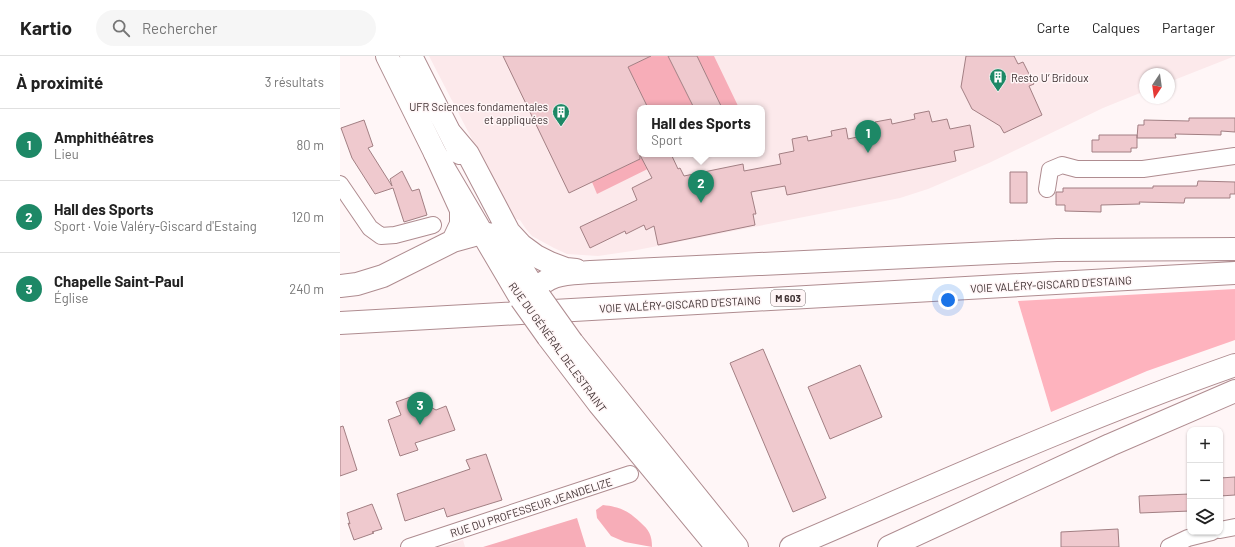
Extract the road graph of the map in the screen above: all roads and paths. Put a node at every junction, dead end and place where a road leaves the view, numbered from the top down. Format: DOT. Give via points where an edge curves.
graph roads {
  1 [pos="387,56"];
  2 [pos="411,56"];
  3 [pos="452,135"];
  4 [pos="435,153"];
  5 [pos="1235,156"];
  6 [pos="340,184"];
  7 [pos="1047,189"];
  8 [pos="433,225"];
  9 [pos="491,234"];
  10 [pos="453,241"];
  11 [pos="1235,249"];
  12 [pos="591,272"];
  13 [pos="1235,273"];
  14 [pos="340,286"];
  15 [pos="531,300"];
  16 [pos="340,323"];
  17 [pos="1235,364"];
  18 [pos="1235,391"];
  19 [pos="630,474"];
  20 [pos="1235,527"];
  21 [pos="1223,529"];
  22 [pos="1205,535"];
  23 [pos="716,537"];
  24 [pos="1188,543"];
  25 [pos="409,547"];
  26 [pos="737,547"];
  27 [pos="791,547"];
  28 [pos="889,547"];
  29 [pos="1169,547"];
  1 -- 4 [label="main road, RUE DU GÉNÉRAL DELESTRAINT"];
  2 -- 3 [label="main road, RUE DU GÉNÉRAL DELESTRAINT"];
  3 -- 9 [label="main road, RUE DU GÉNÉRAL DELESTRAINT"];
  3 -- 12 [label="main road" via="468,154 509,232 521,245 550,263 566,269"];
  4 -- 9 [label="main road, RUE DU GÉNÉRAL DELESTRAINT"];
  4 -- 10 [label="main road" via="461,210 461,224"];
  5 -- 7 [label="street" via="1143,169 1077,169 1062,165 1050,170"];
  6 -- 8 [label="street" via="370,228 381,236"];
  9 -- 10 [label="main road"];
  9 -- 15 [label="main road, RUE DU GÉNÉRAL DELESTRAINT"];
  10 -- 14 [label="main road" via="383,276"];
  11 -- 12 [label="main road" via="1057,250"];
  12 -- 15 [label="main road" via="550,277"];
  13 -- 16 [label="main road, VOIE VALÉRY-GISCARD D'ESTAING / M 603"];
  15 -- 23 [label="main road, RUE DU GÉNÉRAL DELESTRAINT, bridge" via="572,342"];
  15 -- 23 [label="main road, RUE DU GÉNÉRAL DELESTRAINT, bridge" via="548,337 599,404 694,520"];
  17 -- 27 [label="main road" via="1176,385 1040,441"];
  18 -- 28 [label="main road" via="1110,445"];
  19 -- 25 [label="street, RUE DU PROFESSEUR JEANDELIZE"];
  20 -- 21 [label="street"];
  22 -- 24 [label="street"];
  23 -- 26 [label="main road"];
  24 -- 29 [label="street"];
}
